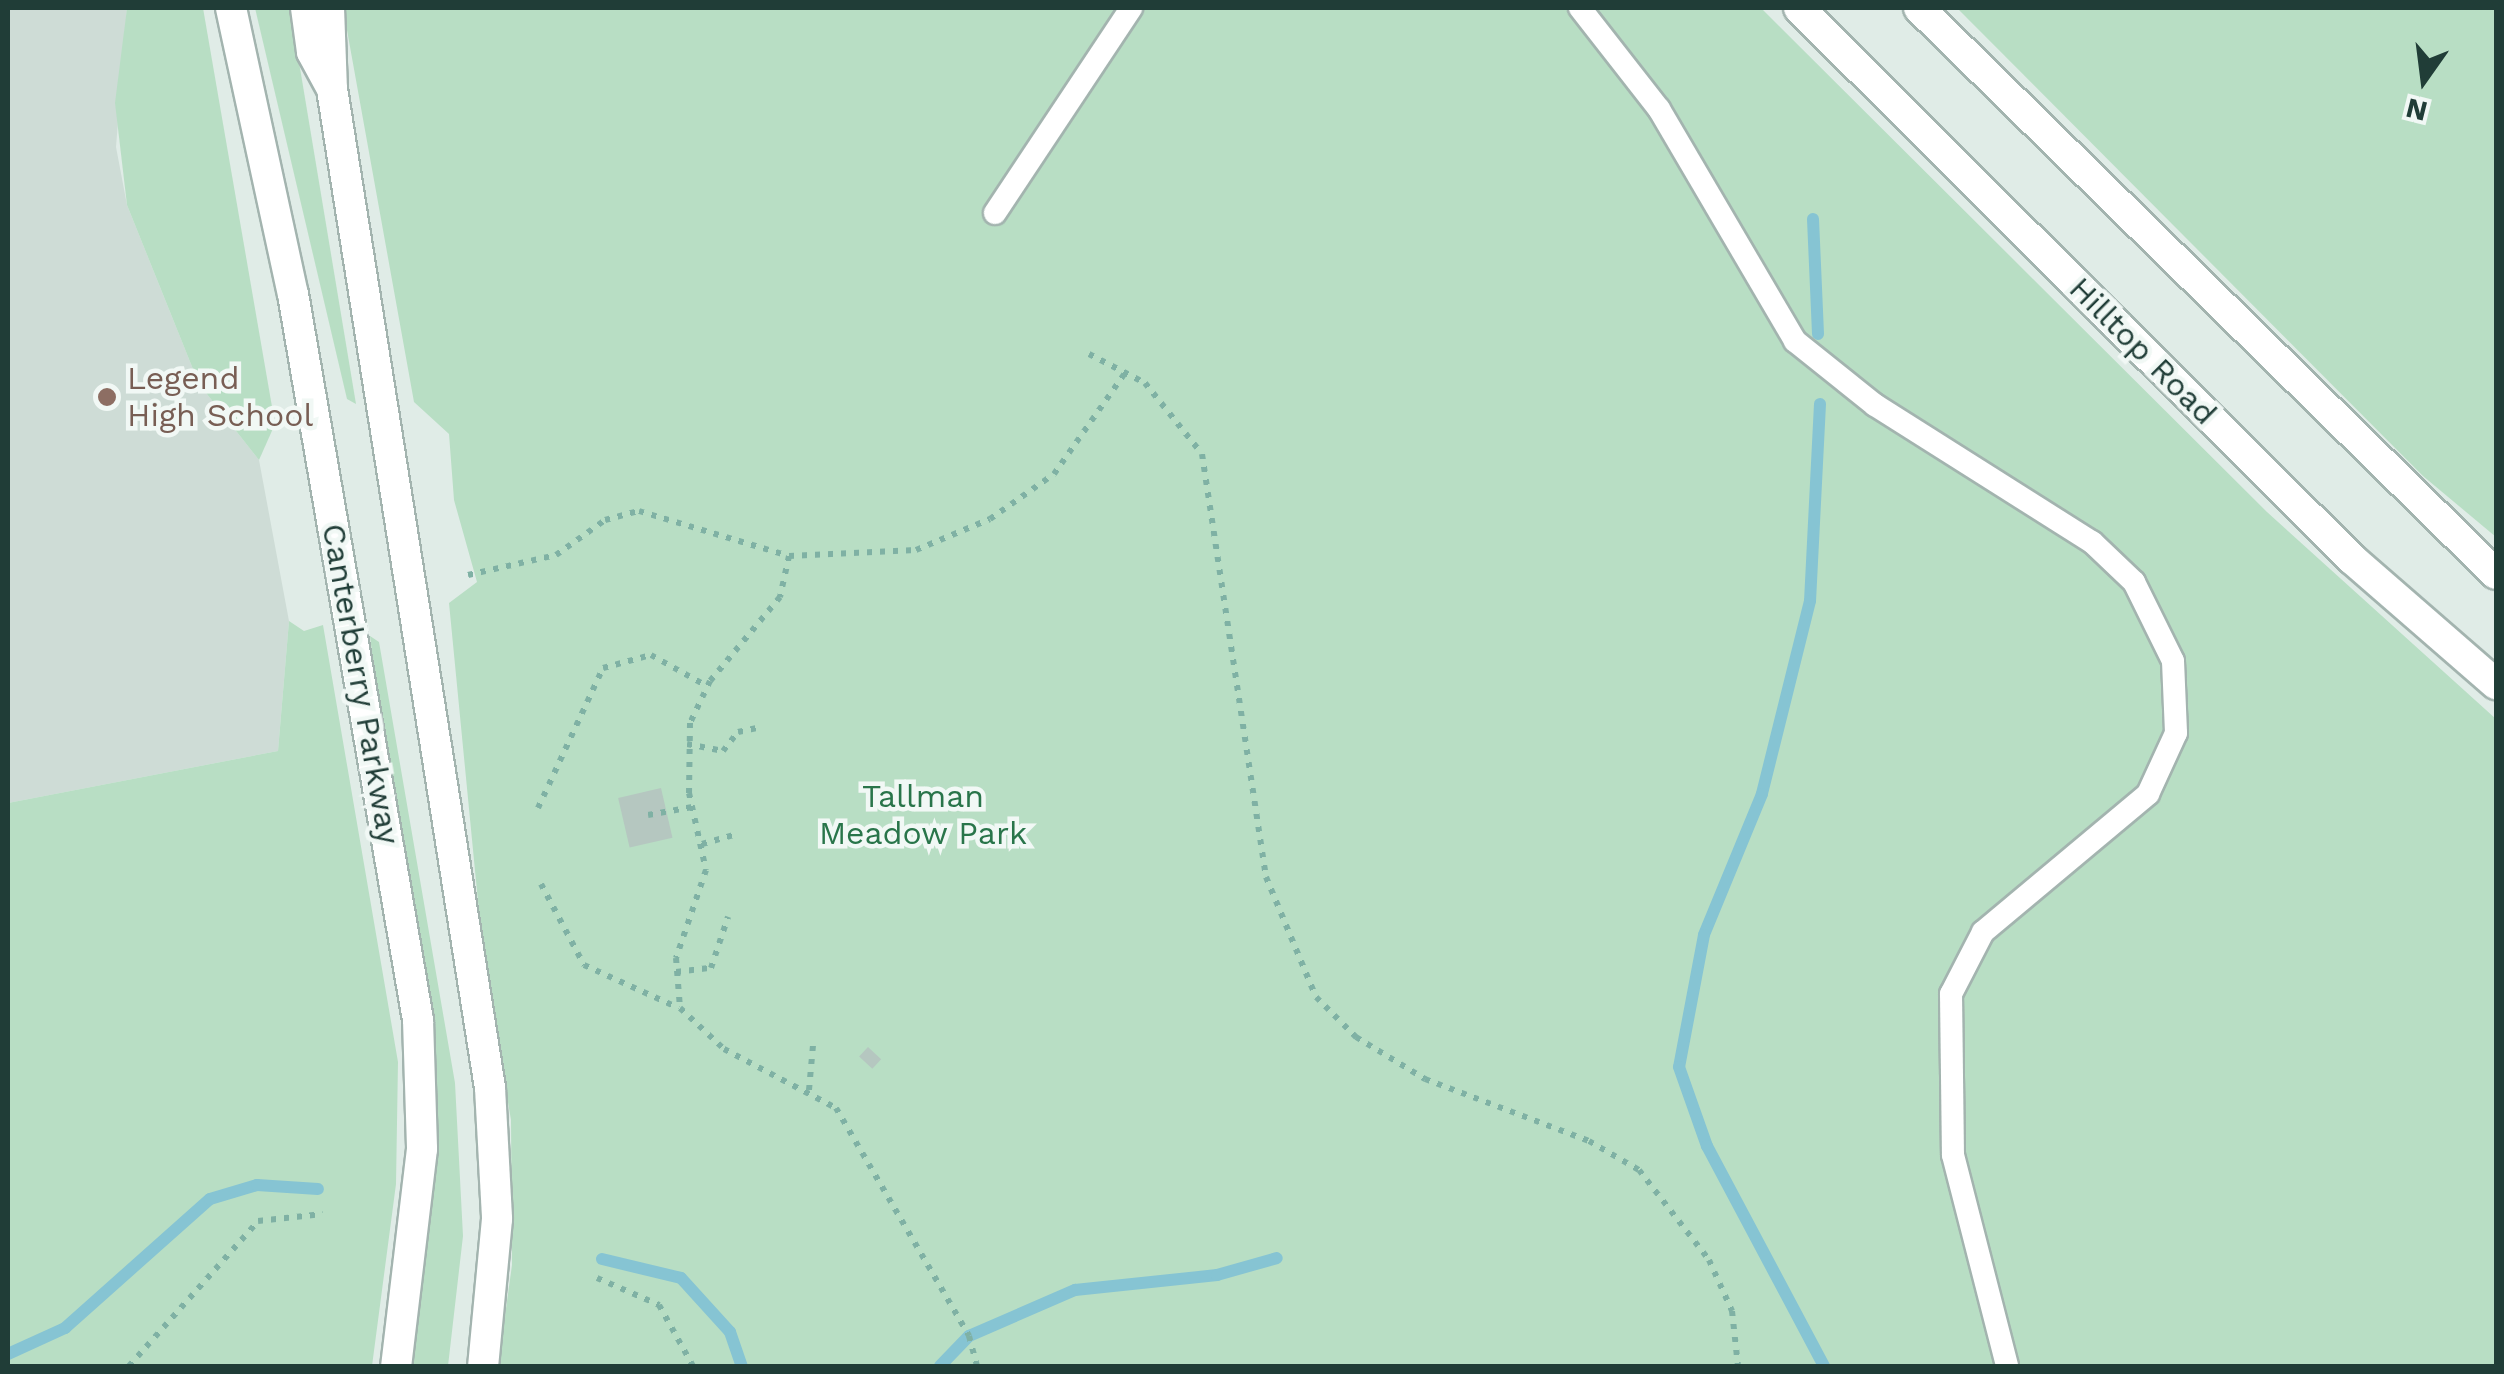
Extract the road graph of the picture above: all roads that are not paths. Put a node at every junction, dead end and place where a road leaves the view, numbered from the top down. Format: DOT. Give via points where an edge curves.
graph roads {
  1 [pos="230,8"];
  2 [pos="306,8"];
  3 [pos="330,8"];
  4 [pos="1131,8"];
  5 [pos="1580,8"];
  6 [pos="1799,8"];
  7 [pos="1919,8"];
  8 [pos="332,89"];
  9 [pos="994,212"];
  10 [pos="2496,574"];
  11 [pos="2496,684"];
  12 [pos="396,1366"];
  13 [pos="484,1366"];
  14 [pos="2007,1366"];
  1 -- 12 [label="street, Canterberry Parkway" via="293,294 418,1020 422,1149"];
  2 -- 8 [label="street, Canterberry Parkway" via="312,52"];
  3 -- 8 [label="street"];
  4 -- 9 [label="lane"];
  5 -- 14 [label="lane" via="1658,109 1794,341 1876,406 2092,542 2134,582 2173,661 2176,733 2148,794 1983,932 1951,994 1953,1155"];
  6 -- 11 [label="street, Hilltop Road" via="2352,559"];
  7 -- 10 [label="street"];
  8 -- 13 [label="street, Canterberry Parkway" via="490,1088 497,1219"];
}
